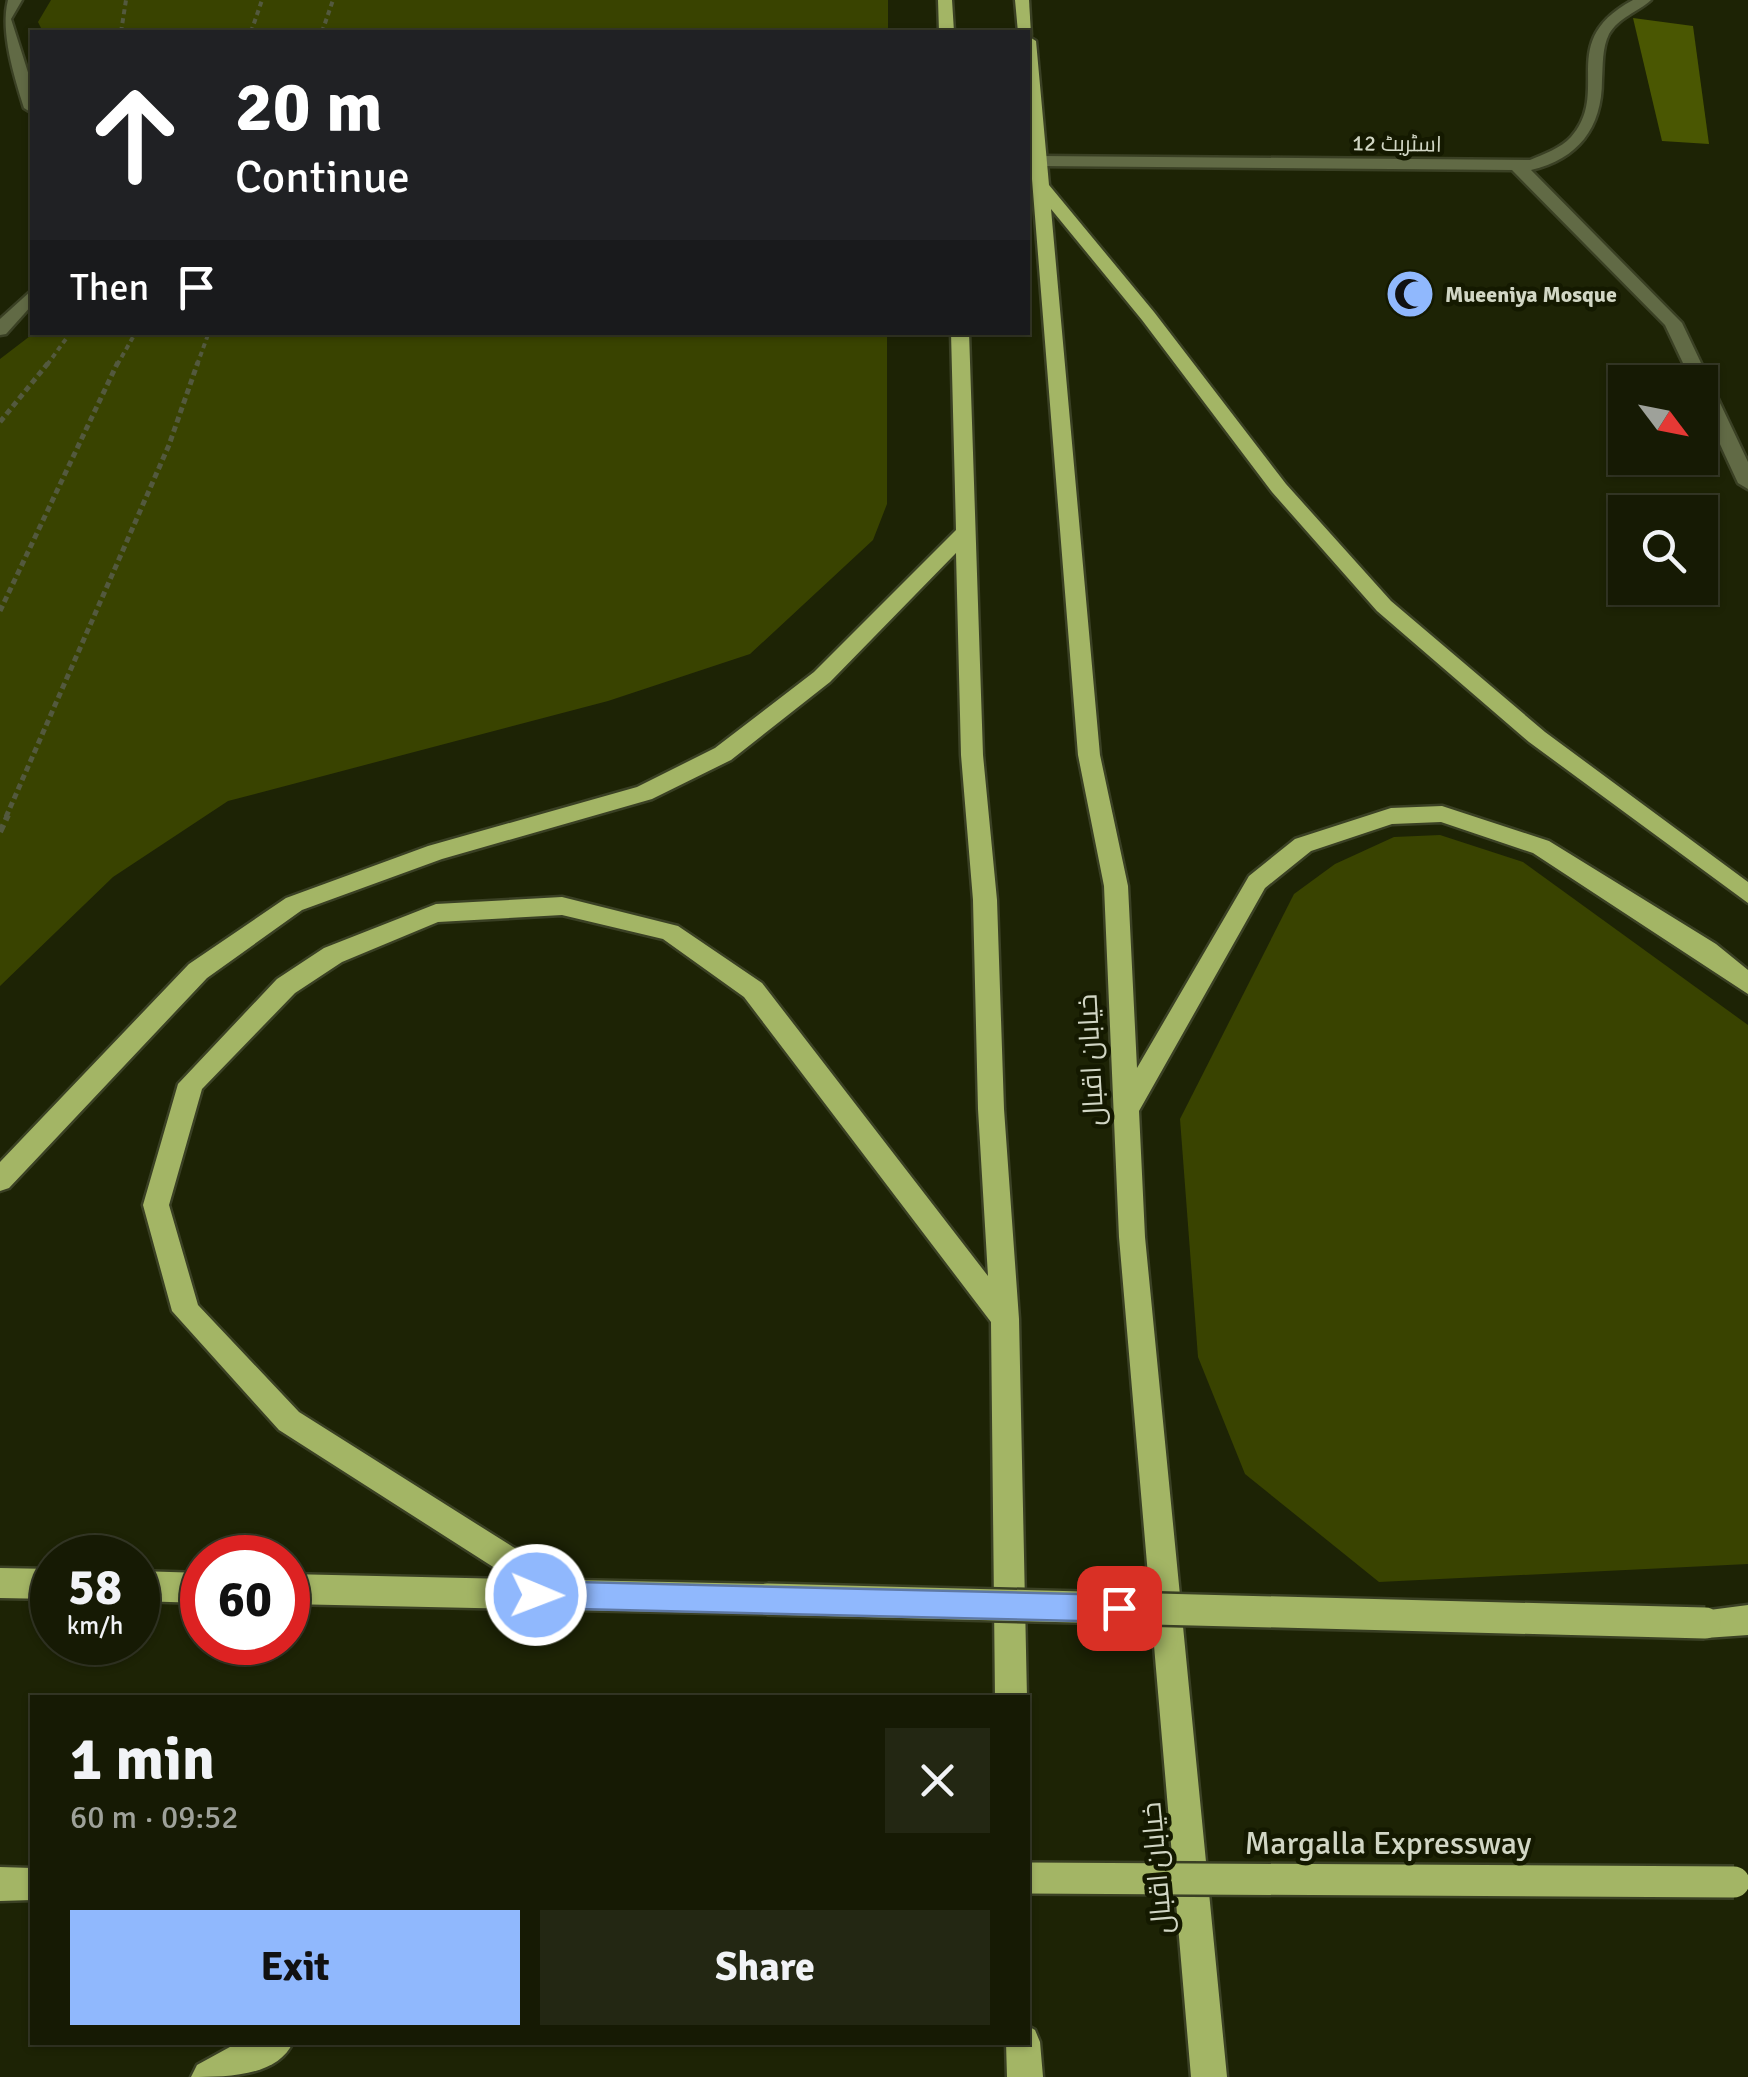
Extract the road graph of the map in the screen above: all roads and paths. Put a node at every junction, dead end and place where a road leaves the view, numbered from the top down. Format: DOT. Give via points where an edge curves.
graph roads {
  1 [pos="15,0"];
  2 [pos="126,0"];
  3 [pos="262,0"];
  4 [pos="333,0"];
  5 [pos="945,0"];
  6 [pos="1022,0"];
  7 [pos="1644,0"];
  8 [pos="3,27"];
  9 [pos="121,30"];
  10 [pos="252,30"];
  11 [pos="323,30"];
  12 [pos="947,30"];
  13 [pos="1026,30"];
  14 [pos="1030,60"];
  15 [pos="30,102"];
  16 [pos="1041,161"];
  17 [pos="1518,166"];
  18 [pos="1043,189"];
  19 [pos="30,298"];
  20 [pos="0,330"];
  21 [pos="69,335"];
  22 [pos="134,335"];
  23 [pos="208,335"];
  24 [pos="960,335"];
  25 [pos="0,422"];
  26 [pos="1748,483"];
  27 [pos="965,532"];
  28 [pos="0,610"];
  29 [pos="0,832"];
  30 [pos="1748,894"];
  31 [pos="1748,984"];
  32 [pos="1128,1106"];
  33 [pos="0,1180"];
  34 [pos="1005,1319"];
  35 [pos="0,1583"];
  36 [pos="30,1584"];
  37 [pos="310,1590"];
  38 [pos="572,1596"];
  39 [pos="1748,1620"];
  40 [pos="1012,1695"];
  41 [pos="1030,1878"];
  42 [pos="1741,1882"];
  43 [pos="0,1884"];
  44 [pos="30,1884"];
  45 [pos="270,2045"];
  46 [pos="1024,2045"];
  47 [pos="209,2077"];
  48 [pos="1025,2077"];
  49 [pos="1209,2077"];
  1 -- 8 [label="street"];
  2 -- 9 [label="path"];
  3 -- 10 [label="path"];
  4 -- 11 [label="path"];
  5 -- 12 [label="main road"];
  6 -- 13 [label="main road"];
  7 -- 17 [label="street, اسٹریٹ 12" via="1618,10 1598,37 1583,132 1554,155"];
  8 -- 15 [label="street"];
  14 -- 16 [label="main road, خیابان اقبال"];
  16 -- 17 [label="street, اسٹریٹ 12"];
  16 -- 18 [label="main road, خیابان اقبال"];
  17 -- 26 [label="street" via="1674,323"];
  18 -- 30 [label="main road" via="1279,488 1384,606 1537,737"];
  18 -- 32 [label="main road, خیابان اقبال" via="1089,755 1116,886"];
  19 -- 20 [label="street"];
  21 -- 25 [label="path"];
  22 -- 28 [label="path"];
  23 -- 29 [label="path" via="169,446"];
  24 -- 27 [label="main road"];
  27 -- 33 [label="main road" via="822,677 723,754 644,793 436,852 294,904 198,971"];
  27 -- 34 [label="main road"];
  31 -- 32 [label="main road" via="1541,847 1442,814 1390,816 1303,845 1257,882"];
  32 -- 49 [label="main road, خیابان اقبال" via="1132,1237"];
  34 -- 38 [label="main road" via="754,990 670,932 562,906 436,913 332,955 286,986 191,1084 156,1205 186,1310 290,1421"];
  34 -- 40 [label="main road"];
  35 -- 36 [label="main road"];
  37 -- 38 [label="main road"];
  38 -- 39 [label="main road, bridge"];
  41 -- 42 [label="main road, Margalla Expressway, bridge"];
  43 -- 44 [label="main road"];
  45 -- 47 [label="main road"];
  46 -- 48 [label="main road"];
}
